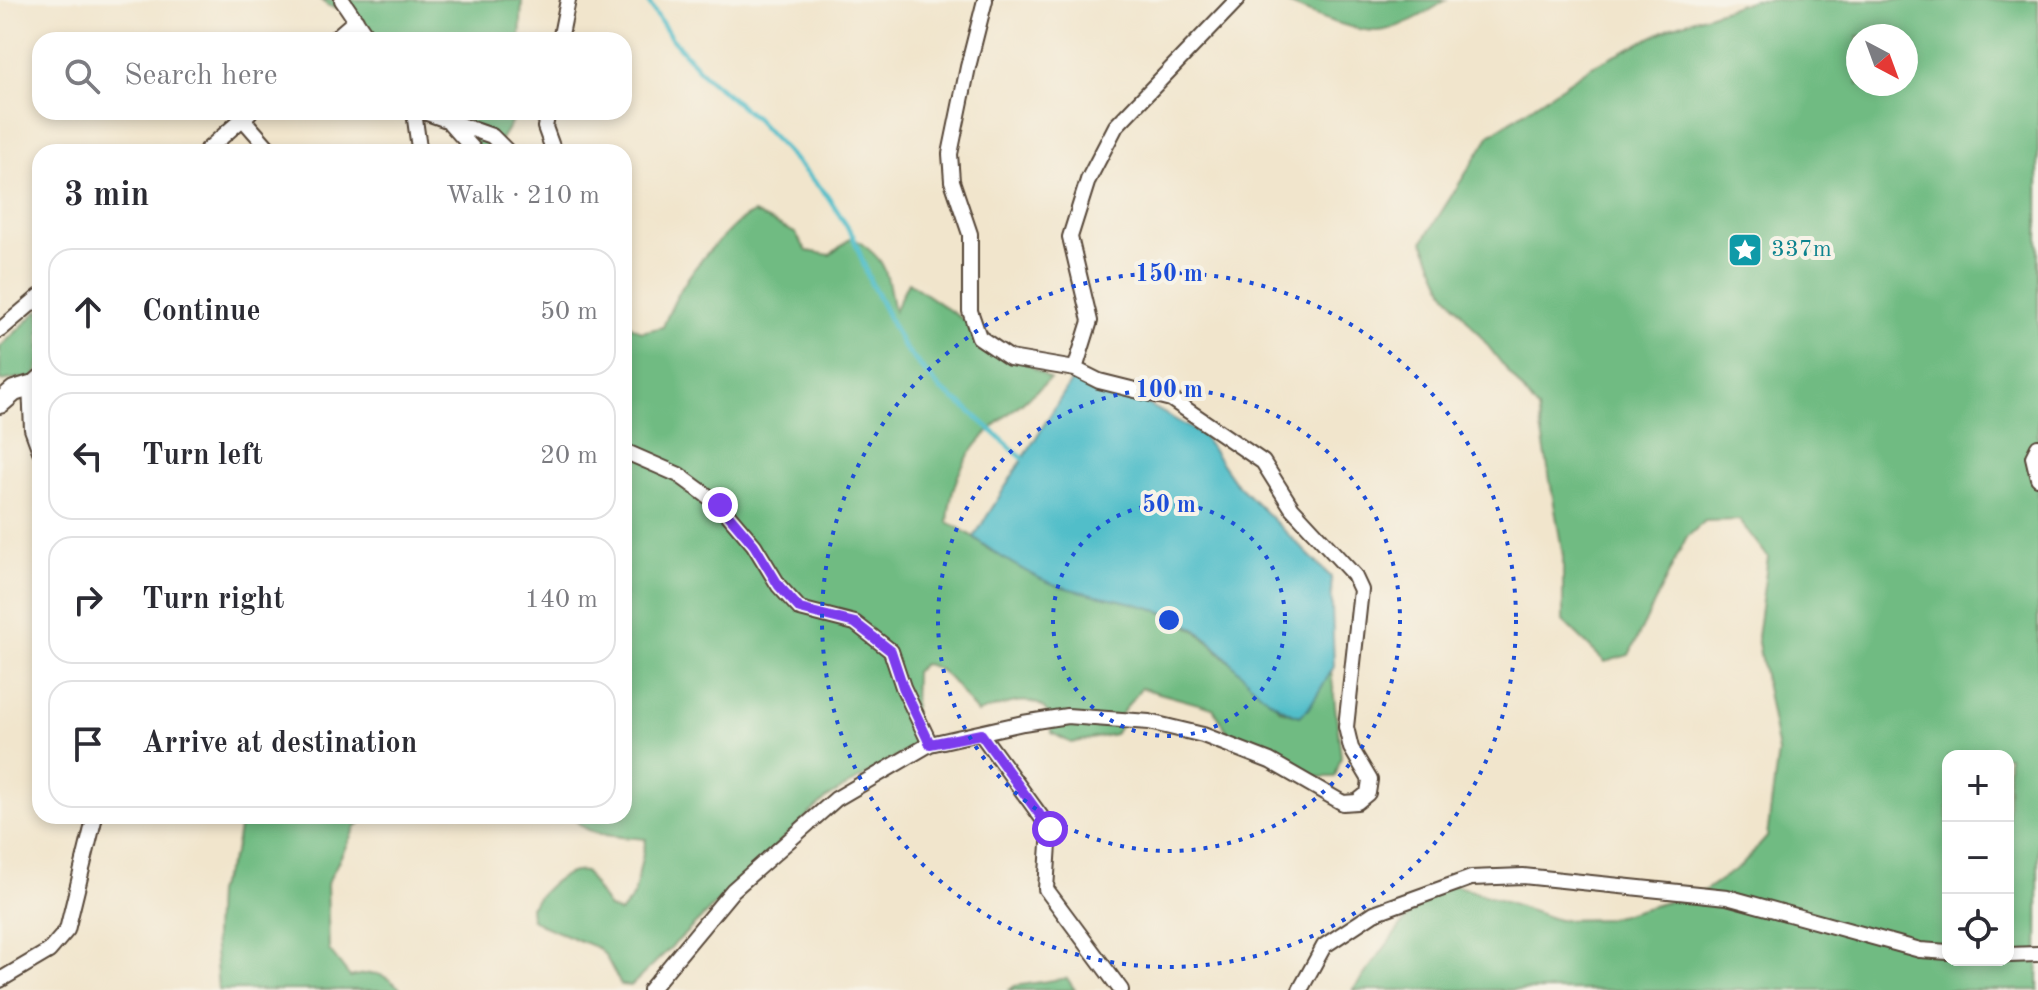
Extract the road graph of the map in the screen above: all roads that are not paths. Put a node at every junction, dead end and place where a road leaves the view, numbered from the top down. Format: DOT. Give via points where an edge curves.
graph roads {
  1 [pos="342,0"];
  2 [pos="568,0"];
  3 [pos="985,0"];
  4 [pos="1237,0"];
  5 [pos="356,20"];
  6 [pos="342,32"];
  7 [pos="364,32"];
  8 [pos="562,32"];
  9 [pos="241,120"];
  10 [pos="250,120"];
  11 [pos="415,120"];
  12 [pos="448,120"];
  13 [pos="450,120"];
  14 [pos="546,120"];
  15 [pos="214,144"];
  16 [pos="267,144"];
  17 [pos="418,144"];
  18 [pos="469,144"];
  19 [pos="500,144"];
  20 [pos="551,144"];
  21 [pos="32,303"];
  22 [pos="0,330"];
  23 [pos="1075,369"];
  24 [pos="32,383"];
  25 [pos="0,403"];
  26 [pos="2038,447"];
  27 [pos="632,454"];
  28 [pos="2038,478"];
  29 [pos="981,734"];
  30 [pos="930,744"];
  31 [pos="93,824"];
  32 [pos="1942,952"];
  33 [pos="2038,954"];
  34 [pos="2014,955"];
  35 [pos="0,980"];
  36 [pos="650,990"];
  37 [pos="1121,990"];
  38 [pos="1300,990"];
  1 -- 5 [label="street"];
  2 -- 8 [label="street"];
  3 -- 23 [label="street" via="950,154 952,181 970,234 970,311 979,337 1010,358"];
  4 -- 23 [label="street" via="1116,126 1088,180 1070,237 1090,321"];
  5 -- 6 [label="street"];
  5 -- 7 [label="street"];
  9 -- 15 [label="street"];
  10 -- 16 [label="street"];
  11 -- 17 [label="street"];
  12 -- 18 [label="street"];
  13 -- 19 [label="street"];
  14 -- 20 [label="street"];
  21 -- 22 [label="street"];
  23 -- 29 [label="street" via="1099,381 1171,399 1263,462 1292,508 1354,575 1361,590 1346,727 1351,748 1370,780 1368,793 1357,802 1343,803 1270,761 1203,735 1149,722 1067,716"];
  24 -- 25 [label="street"];
  26 -- 28 [label="street" via="2033,457"];
  27 -- 30 [label="street" via="679,475 720,505 800,609 855,623 891,651"];
  29 -- 30 [label="street"];
  29 -- 37 [label="street" via="1050,829 1046,889"];
  30 -- 36 [label="street" via="836,799 733,890"];
  31 -- 35 [label="street" via="67,930 49,951"];
  32 -- 38 [label="street" via="1727,897 1523,876 1471,878 1374,913 1324,946"];
  33 -- 34 [label="street"];
}
